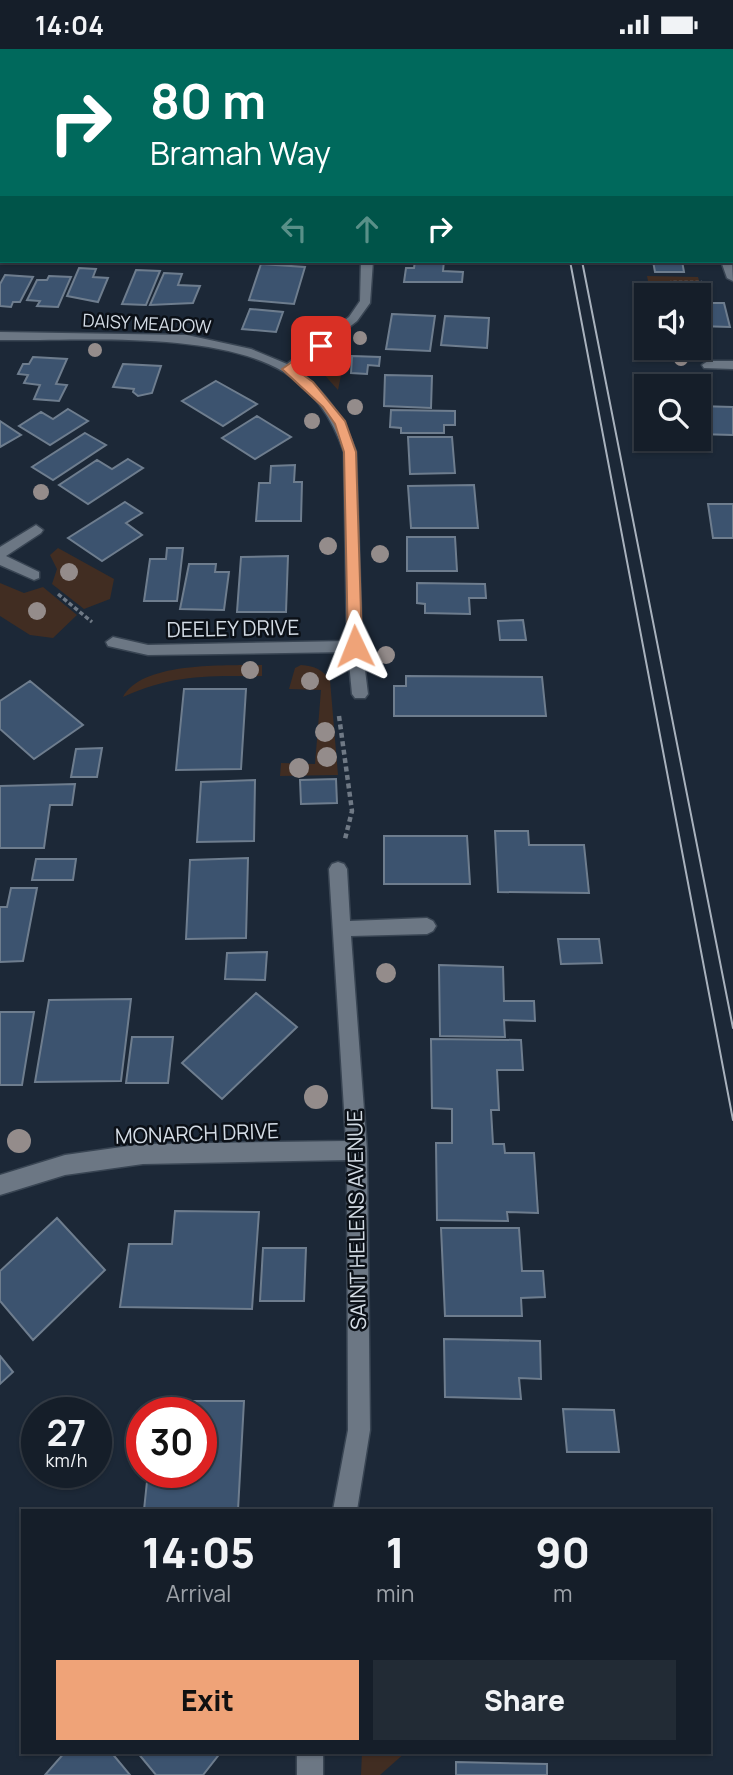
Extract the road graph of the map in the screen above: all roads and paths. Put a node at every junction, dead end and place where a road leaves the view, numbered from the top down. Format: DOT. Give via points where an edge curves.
graph roads {
  1 [pos="367,263"];
  2 [pos="687,282"];
  3 [pos="710,282"];
  4 [pos="671,283"];
  5 [pos="0,336"];
  6 [pos="708,365"];
  7 [pos="733,365"];
  8 [pos="288,369"];
  9 [pos="36,530"];
  10 [pos="0,553"];
  11 [pos="0,559"];
  12 [pos="34,575"];
  13 [pos="113,642"];
  14 [pos="355,646"];
  15 [pos="360,694"];
  16 [pos="338,869"];
  17 [pos="428,926"];
  18 [pos="344,929"];
  19 [pos="357,1150"];
  20 [pos="0,1185"];
  21 [pos="345,1509"];
  22 [pos="310,1754"];
  23 [pos="310,1775"];
  1 -- 8 [label="street" via="366,301 321,346"];
  2 -- 3 [label="path"];
  2 -- 4 [label="path"];
  5 -- 8 [label="street, DAISY MEADOW" via="187,339 247,352"];
  6 -- 7 [label="street"];
  8 -- 14 [label="street, DAISY MEADOW" via="327,404 341,423 350,452"];
  9 -- 10 [label="street"];
  11 -- 12 [label="street"];
  12 -- 13 [label="path"];
  13 -- 14 [label="street, DEELEY DRIVE" via="148,650"];
  14 -- 15 [label="street, DAISY MEADOW"];
  15 -- 16 [label="path" via="360,706 338,706 352,811"];
  16 -- 18 [label="street, SAINT HELENS AVENUE"];
  17 -- 18 [label="street"];
  18 -- 19 [label="street, SAINT HELENS AVENUE"];
  19 -- 20 [label="street, MONARCH DRIVE" via="142,1154 65,1165"];
  19 -- 21 [label="street, SAINT HELENS AVENUE" via="359,1430"];
  22 -- 23 [label="street"];
}
